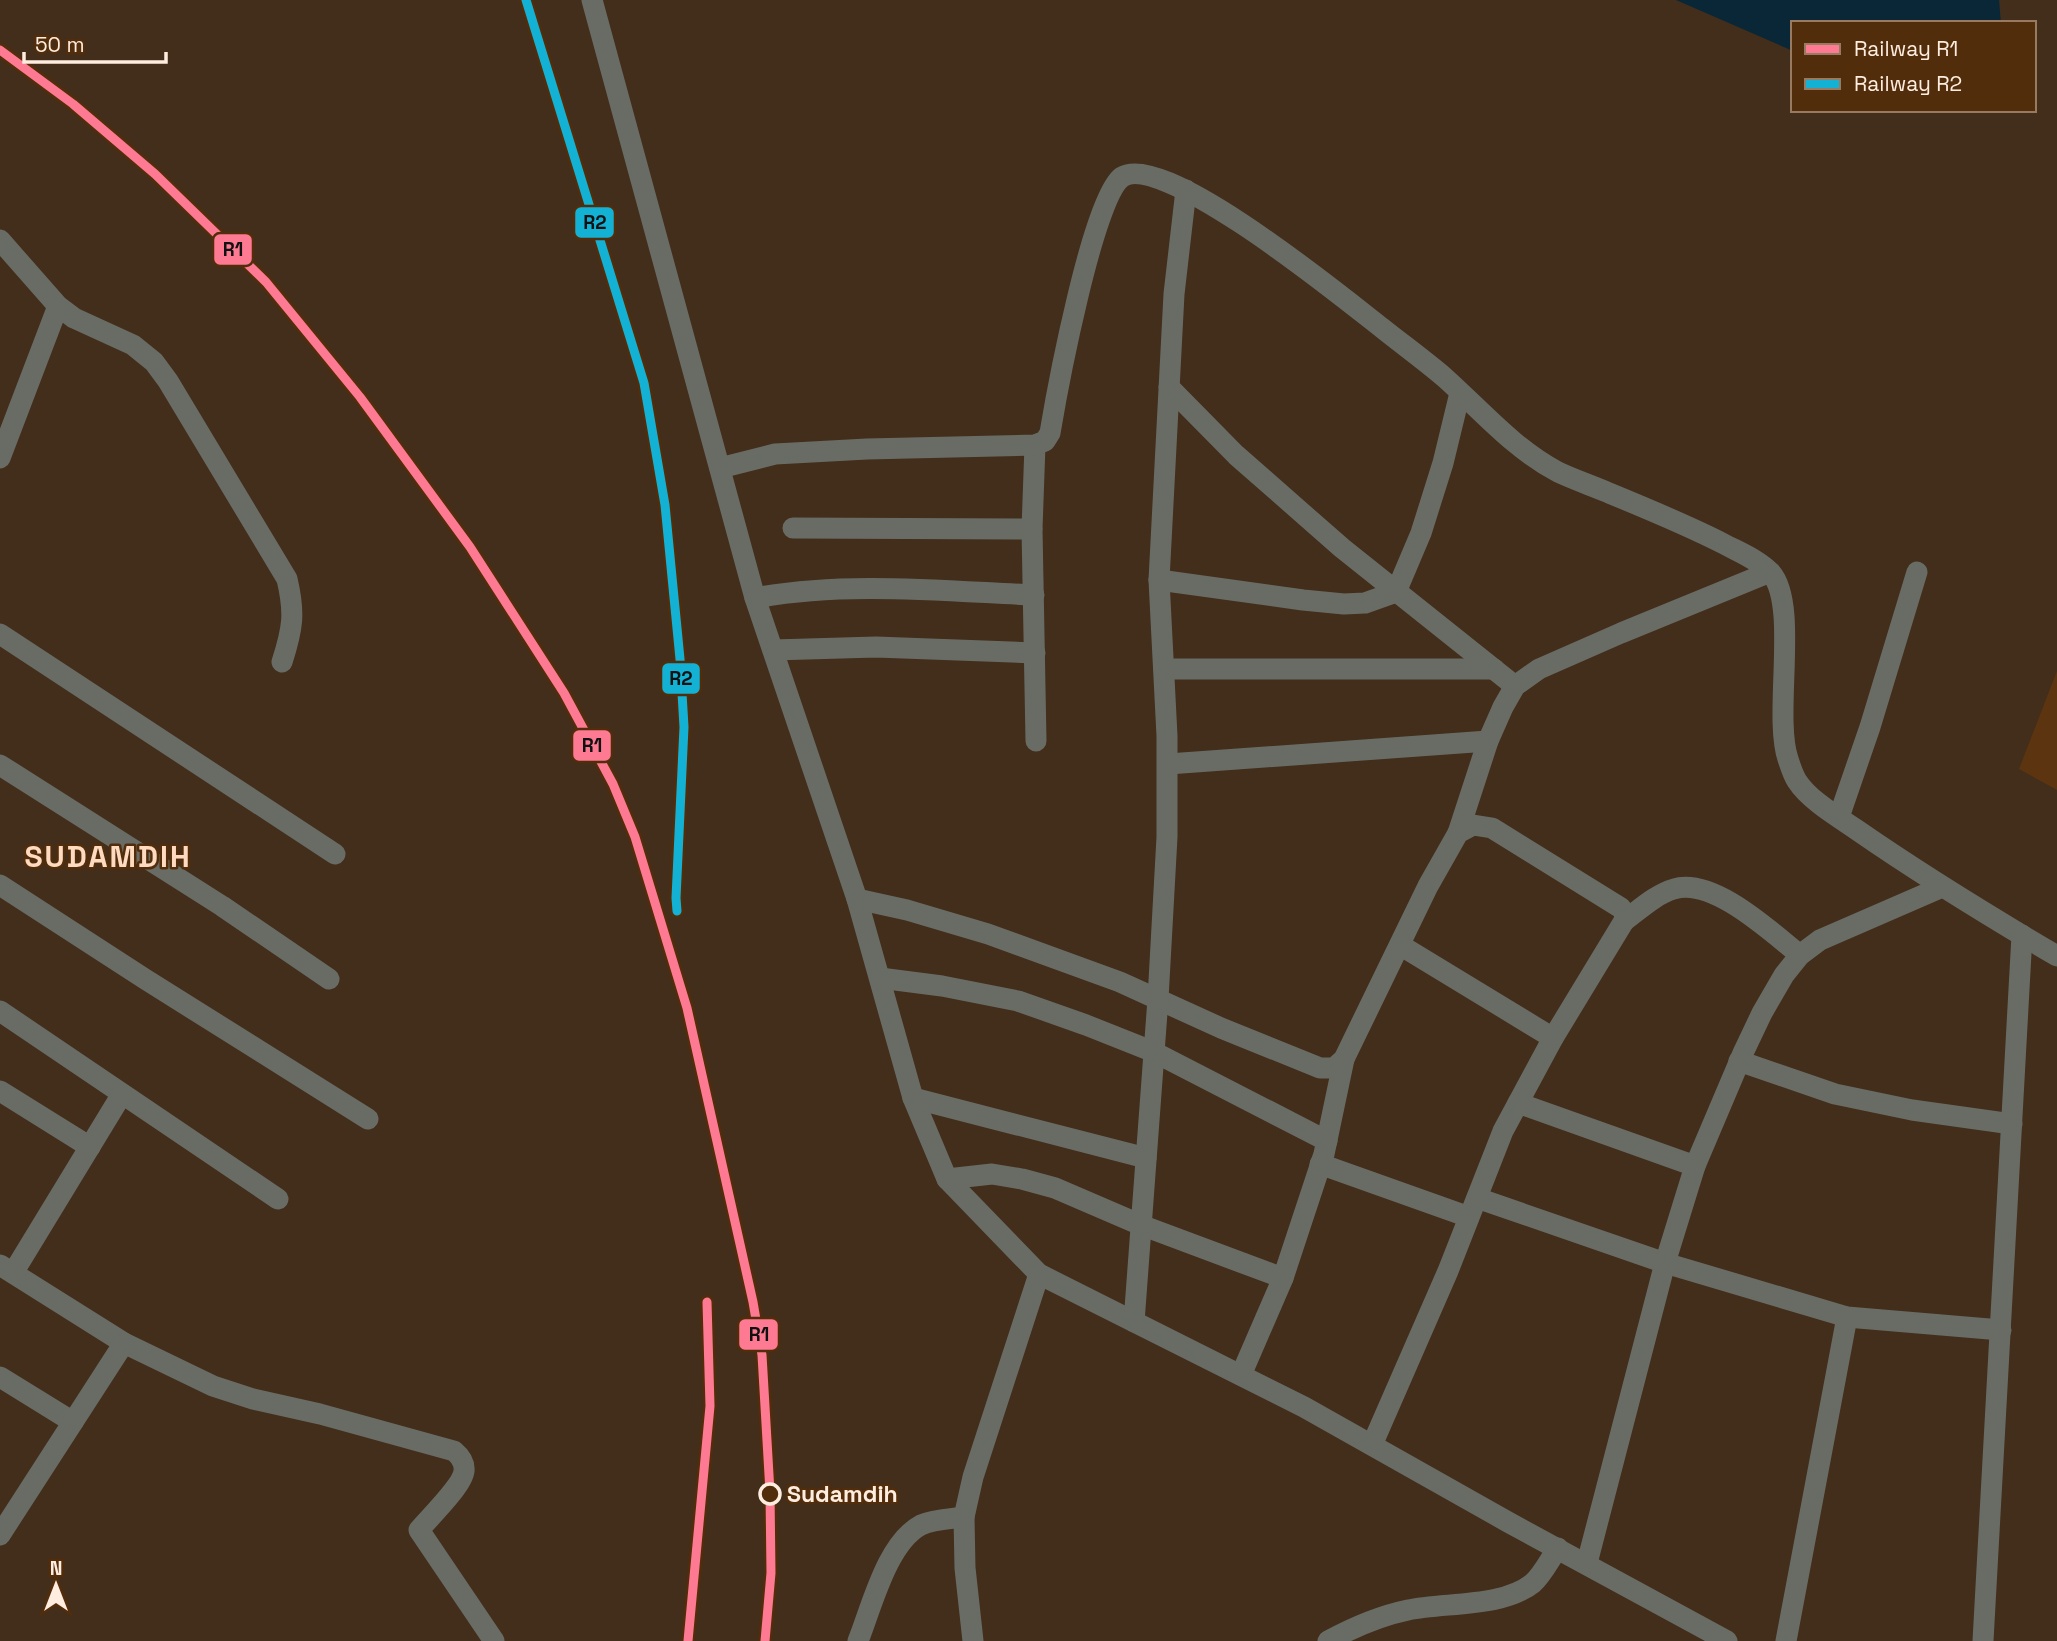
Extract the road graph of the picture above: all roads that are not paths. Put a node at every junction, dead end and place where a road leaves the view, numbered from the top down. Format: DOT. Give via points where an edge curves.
graph roads {
  1 [pos="592,0"];
  2 [pos="1186,190"];
  3 [pos="0,240"];
  4 [pos="58,306"];
  5 [pos="1169,387"];
  6 [pos="1461,393"];
  7 [pos="1035,445"];
  8 [pos="0,458"];
  9 [pos="720,468"];
  10 [pos="793,528"];
  11 [pos="1032,529"];
  12 [pos="1770,572"];
  13 [pos="1917,572"];
  14 [pos="1159,580"];
  15 [pos="1396,592"];
  16 [pos="1034,595"];
  17 [pos="755,598"];
  18 [pos="0,634"];
  19 [pos="773,650"];
  20 [pos="1035,653"];
  21 [pos="282,662"];
  22 [pos="1164,669"];
  23 [pos="1494,669"];
  24 [pos="1516,686"];
  25 [pos="1037,741"];
  26 [pos="1488,741"];
  27 [pos="1168,764"];
  28 [pos="0,765"];
  29 [pos="1839,817"];
  30 [pos="1458,833"];
  31 [pos="335,855"];
  32 [pos="0,885"];
  33 [pos="1942,887"];
  34 [pos="856,899"];
  35 [pos="1624,921"];
  36 [pos="2022,935"];
  37 [pos="1400,945"];
  38 [pos="1800,955"];
  39 [pos="2057,956"];
  40 [pos="880,978"];
  41 [pos="329,979"];
  42 [pos="1158,999"];
  43 [pos="0,1011"];
  44 [pos="1553,1038"];
  45 [pos="1154,1052"];
  46 [pos="1344,1059"];
  47 [pos="1739,1061"];
  48 [pos="0,1091"];
  49 [pos="122,1094"];
  50 [pos="913,1098"];
  51 [pos="1518,1103"];
  52 [pos="368,1119"];
  53 [pos="2012,1124"];
  54 [pos="1327,1141"];
  55 [pos="90,1147"];
  56 [pos="1146,1158"];
  57 [pos="1320,1164"];
  58 [pos="1695,1166"];
  59 [pos="947,1179"];
  60 [pos="278,1199"];
  61 [pos="1473,1207"];
  62 [pos="1141,1225"];
  63 [pos="1665,1263"];
  64 [pos="6,1269"];
  65 [pos="1039,1275"];
  66 [pos="1283,1278"];
  67 [pos="1847,1317"];
  68 [pos="1134,1322"];
  69 [pos="2001,1330"];
  70 [pos="124,1343"];
  71 [pos="1241,1375"];
  72 [pos="0,1377"];
  73 [pos="74,1422"];
  74 [pos="1372,1445"];
  75 [pos="964,1517"];
  76 [pos="0,1535"];
  77 [pos="1558,1548"];
  78 [pos="1587,1563"];
  79 [pos="494,1641"];
  80 [pos="858,1641"];
  81 [pos="973,1641"];
  82 [pos="1328,1641"];
  83 [pos="1727,1641"];
  84 [pos="1786,1641"];
  85 [pos="1983,1641"];
  1 -- 9 [label="street"];
  2 -- 5 [label="street"];
  2 -- 6 [label="street" via="1234,218 1333,291"];
  2 -- 7 [label="street" via="1134,174 1122,177 1113,189 1089,254 1050,433"];
  3 -- 4 [label="street"];
  4 -- 8 [label="street"];
  4 -- 21 [label="street" via="133,345 169,381 287,579 293,603 292,632"];
  5 -- 14 [label="street"];
  5 -- 15 [label="street" via="1236,455"];
  6 -- 12 [label="street" via="1510,439 1557,471 1702,533"];
  6 -- 15 [label="street" via="1421,533"];
  7 -- 9 [label="street" via="775,454"];
  7 -- 11 [label="street"];
  9 -- 17 [label="street"];
  10 -- 11 [label="street"];
  11 -- 16 [label="street"];
  12 -- 24 [label="street" via="1539,669"];
  12 -- 29 [label="street" via="1779,585 1783,617 1786,755 1797,782"];
  13 -- 29 [label="street"];
  14 -- 15 [label="street" via="1345,604 1365,603"];
  14 -- 22 [label="street"];
  15 -- 23 [label="street"];
  16 -- 17 [label="street" via="816,589"];
  16 -- 20 [label="street"];
  17 -- 19 [label="street"];
  18 -- 31 [label="street"];
  19 -- 20 [label="street" via="876,647"];
  19 -- 34 [label="street"];
  20 -- 25 [label="street"];
  22 -- 23 [label="street"];
  22 -- 27 [label="street"];
  23 -- 24 [label="street"];
  24 -- 26 [label="street"];
  26 -- 27 [label="street"];
  26 -- 30 [label="street"];
  27 -- 42 [label="street"];
  28 -- 41 [label="street"];
  29 -- 33 [label="street"];
  30 -- 35 [label="street" via="1473,825 1492,828 1621,908"];
  30 -- 37 [label="street"];
  32 -- 52 [label="street"];
  33 -- 36 [label="street"];
  33 -- 38 [label="street" via="1820,940"];
  34 -- 40 [label="street"];
  34 -- 42 [label="street" via="988,934"];
  35 -- 38 [label="street" via="1674,889 1692,887 1748,914"];
  35 -- 44 [label="street"];
  36 -- 39 [label="street"];
  36 -- 53 [label="street"];
  37 -- 44 [label="street"];
  37 -- 46 [label="street"];
  38 -- 47 [label="street" via="1783,975"];
  40 -- 45 [label="street" via="1018,1001"];
  40 -- 50 [label="street"];
  42 -- 45 [label="street"];
  42 -- 46 [label="street" via="1320,1068 1334,1068"];
  43 -- 49 [label="street"];
  44 -- 51 [label="street"];
  45 -- 54 [label="street"];
  45 -- 56 [label="street"];
  46 -- 54 [label="street"];
  47 -- 53 [label="street" via="1835,1094"];
  47 -- 58 [label="street"];
  48 -- 55 [label="street"];
  49 -- 55 [label="street"];
  49 -- 60 [label="street"];
  50 -- 56 [label="street"];
  50 -- 59 [label="street"];
  51 -- 58 [label="street"];
  51 -- 61 [label="street"];
  53 -- 69 [label="street"];
  54 -- 57 [label="street"];
  55 -- 64 [label="street"];
  56 -- 62 [label="street"];
  57 -- 61 [label="street"];
  57 -- 66 [label="street"];
  58 -- 63 [label="street"];
  59 -- 62 [label="street" via="992,1174 1022,1179 1055,1188"];
  59 -- 65 [label="street"];
  61 -- 63 [label="street"];
  61 -- 74 [label="street"];
  62 -- 66 [label="street"];
  62 -- 68 [label="street"];
  63 -- 67 [label="street"];
  63 -- 78 [label="street"];
  64 -- 70 [label="street"];
  65 -- 68 [label="street"];
  65 -- 75 [label="street"];
  66 -- 71 [label="street"];
  67 -- 69 [label="street"];
  67 -- 84 [label="street"];
  68 -- 71 [label="street"];
  69 -- 85 [label="street"];
  70 -- 73 [label="street"];
  70 -- 79 [label="street" via="213,1386 454,1451 464,1470 460,1482 419,1530"];
  71 -- 74 [label="street"];
  72 -- 73 [label="street"];
  73 -- 76 [label="street"];
  74 -- 77 [label="street"];
  75 -- 80 [label="street" via="924,1523 905,1536 890,1558"];
  75 -- 81 [label="street"];
  77 -- 78 [label="street"];
  77 -- 82 [label="street" via="1533,1582 1513,1594 1408,1609 1358,1625"];
  78 -- 83 [label="street"];
}
